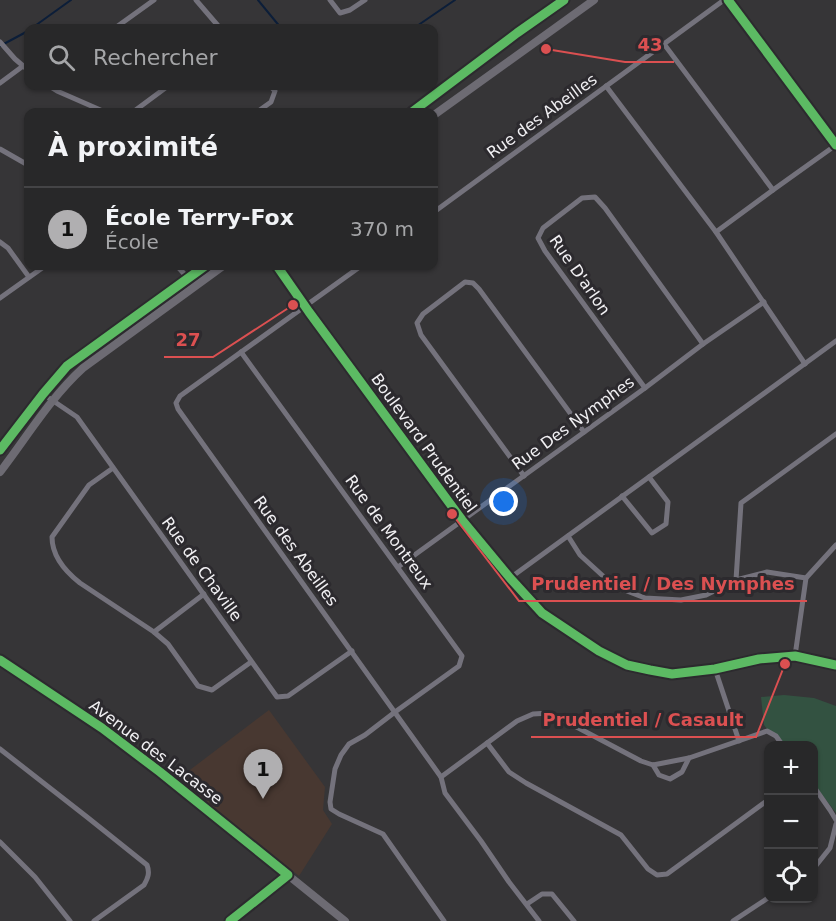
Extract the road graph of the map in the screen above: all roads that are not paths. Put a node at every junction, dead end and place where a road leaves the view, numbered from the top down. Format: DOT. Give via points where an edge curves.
graph roads {
  1 [pos="154,0"];
  2 [pos="196,0"];
  3 [pos="330,0"];
  4 [pos="365,0"];
  5 [pos="564,0"];
  6 [pos="594,0"];
  7 [pos="726,0"];
  8 [pos="121,24"];
  9 [pos="217,24"];
  10 [pos="0,42"];
  11 [pos="664,44"];
  12 [pos="23,66"];
  13 [pos="0,83"];
  14 [pos="606,86"];
  15 [pos="63,90"];
  16 [pos="163,90"];
  17 [pos="274,90"];
  18 [pos="97,108"];
  19 [pos="138,108"];
  20 [pos="263,108"];
  21 [pos="417,108"];
  22 [pos="438,112"];
  23 [pos="836,145"];
  24 [pos="0,149"];
  25 [pos="24,163"];
  26 [pos="773,190"];
  27 [pos="438,209"];
  28 [pos="716,232"];
  29 [pos="0,242"];
  30 [pos="39,270"];
  31 [pos="181,270"];
  32 [pos="199,270"];
  33 [pos="218,270"];
  34 [pos="280,270"];
  35 [pos="355,270"];
  36 [pos="29,277"];
  37 [pos="188,278"];
  38 [pos="0,298"];
  39 [pos="764,302"];
  40 [pos="305,306"];
  41 [pos="836,341"];
  42 [pos="703,344"];
  43 [pos="241,352"];
  44 [pos="805,364"];
  45 [pos="645,388"];
  46 [pos="43,394"];
  47 [pos="52,400"];
  48 [pos="584,432"];
  49 [pos="836,434"];
  50 [pos="0,450"];
  51 [pos="113,468"];
  52 [pos="0,472"];
  53 [pos="524,476"];
  54 [pos="649,477"];
  55 [pos="622,496"];
  56 [pos="462,520"];
  57 [pos="568,536"];
  58 [pos="836,545"];
  59 [pos="398,567"];
  60 [pos="510,578"];
  61 [pos="806,578"];
  62 [pos="736,580"];
  63 [pos="204,594"];
  64 [pos="154,632"];
  65 [pos="352,651"];
  66 [pos="795,656"];
  67 [pos="0,660"];
  68 [pos="251,662"];
  69 [pos="836,665"];
  70 [pos="716,669"];
  71 [pos="395,712"];
  72 [pos="740,741"];
  73 [pos="780,741"];
  74 [pos="487,743"];
  75 [pos="0,749"];
  76 [pos="689,758"];
  77 [pos="653,765"];
  78 [pos="441,777"];
  79 [pos="818,794"];
  80 [pos="764,803"];
  81 [pos="836,822"];
  82 [pos="0,842"];
  83 [pos="818,862"];
  84 [pos="288,875"];
  85 [pos="764,901"];
  86 [pos="527,904"];
  87 [pos="70,921"];
  88 [pos="94,921"];
  89 [pos="230,921"];
  90 [pos="345,921"];
  91 [pos="444,921"];
  92 [pos="539,921"];
  93 [pos="574,921"];
  94 [pos="734,921"];
  1 -- 8 [label="street"];
  2 -- 9 [label="street"];
  3 -- 4 [label="street" via="340,13"];
  5 -- 21 [label="street"];
  6 -- 22 [label="street"];
  7 -- 11 [label="street, Rue des Abeilles"];
  7 -- 23 [label="street"];
  10 -- 12 [label="street"];
  11 -- 14 [label="street, Rue des Abeilles"];
  11 -- 26 [label="street"];
  12 -- 13 [label="street"];
  14 -- 27 [label="street, Rue des Abeilles"];
  14 -- 28 [label="street"];
  15 -- 18 [label="street"];
  16 -- 19 [label="street"];
  17 -- 20 [label="street" via="271,102"];
  23 -- 26 [label="street"];
  24 -- 25 [label="street"];
  26 -- 28 [label="street"];
  28 -- 39 [label="street"];
  29 -- 36 [label="street"];
  30 -- 36 [label="street"];
  31 -- 37 [label="street"];
  32 -- 37 [label="street"];
  33 -- 47 [label="street" via="83,368"];
  34 -- 40 [label="street, Boulevard Prudentiel"];
  35 -- 40 [label="street, Rue des Abeilles"];
  36 -- 38 [label="street"];
  37 -- 46 [label="street" via="67,366"];
  39 -- 42 [label="street, Rue Des Nymphes"];
  39 -- 44 [label="street"];
  40 -- 43 [label="street, Rue des Abeilles"];
  40 -- 56 [label="street, Boulevard Prudentiel"];
  41 -- 44 [label="street"];
  42 -- 45 [label="street, Rue Des Nymphes"];
  42 -- 45 [label="street, Rue D'arlon" via="605,208 595,198 582,198 543,228 538,238"];
  43 -- 59 [label="street, Rue de Montreux"];
  43 -- 65 [label="street, Rue des Abeilles" via="180,396 178,410"];
  44 -- 54 [label="street"];
  45 -- 48 [label="street, Rue Des Nymphes"];
  46 -- 47 [label="street, Rue de Chaville"];
  46 -- 50 [label="street"];
  47 -- 51 [label="street, Rue de Chaville" via="77,417"];
  47 -- 52 [label="street"];
  48 -- 53 [label="street, Rue Des Nymphes"];
  48 -- 53 [label="street" via="479,289 465,282 417,323 421,335"];
  49 -- 62 [label="street" via="741,503"];
  51 -- 63 [label="street, Rue de Chaville"];
  51 -- 64 [label="street" via="89,485 52,537 52,544 71,576"];
  53 -- 56 [label="street, Rue Des Nymphes"];
  54 -- 55 [label="street"];
  54 -- 55 [label="street" via="668,502 666,524 652,532"];
  55 -- 57 [label="street"];
  56 -- 59 [label="street, Rue Des Nymphes"];
  56 -- 60 [label="street, Boulevard Prudentiel"];
  57 -- 60 [label="street"];
  57 -- 62 [label="street" via="580,555 614,586 645,598 681,600"];
  58 -- 61 [label="street"];
  59 -- 71 [label="street, Rue de Montreux" via="462,656 459,666"];
  60 -- 70 [label="street, Boulevard Prudentiel" via="542,613 627,665 672,674"];
  61 -- 62 [label="street" via="767,572"];
  61 -- 66 [label="street"];
  63 -- 64 [label="street"];
  63 -- 68 [label="street, Rue de Chaville"];
  64 -- 68 [label="street" via="168,644 198,686 212,690"];
  65 -- 68 [label="street, Rue de Chaville" via="288,696 277,697"];
  65 -- 71 [label="street, Rue des Abeilles"];
  66 -- 69 [label="street, Boulevard Prudentiel"];
  66 -- 70 [label="street, Boulevard Prudentiel"];
  67 -- 84 [label="street, Avenue des Lacasse" via="102,728"];
  70 -- 72 [label="street"];
  71 -- 78 [label="street, Rue des Abeilles"];
  71 -- 91 [label="street" via="349,744 341,755 335,769 331,809 383,834"];
  72 -- 73 [label="street" via="767,731"];
  72 -- 76 [label="street"];
  74 -- 77 [label="street" via="532,714 550,713"];
  74 -- 78 [label="street"];
  74 -- 80 [label="street" via="509,772 621,835 657,875 667,874"];
  75 -- 88 [label="street" via="147,865 144,885"];
  76 -- 77 [label="street"];
  76 -- 77 [label="street" via="682,772 670,779 659,775"];
  78 -- 86 [label="street, Rue des Abeilles" via="445,793"];
  79 -- 81 [label="street"];
  81 -- 83 [label="street" via="830,848"];
  82 -- 87 [label="street"];
  84 -- 89 [label="street"];
  84 -- 90 [label="street, Avenue des Lacasse"];
  85 -- 94 [label="street"];
  86 -- 92 [label="street, Rue des Abeilles"];
  86 -- 93 [label="street" via="542,894 552,894"];
}
